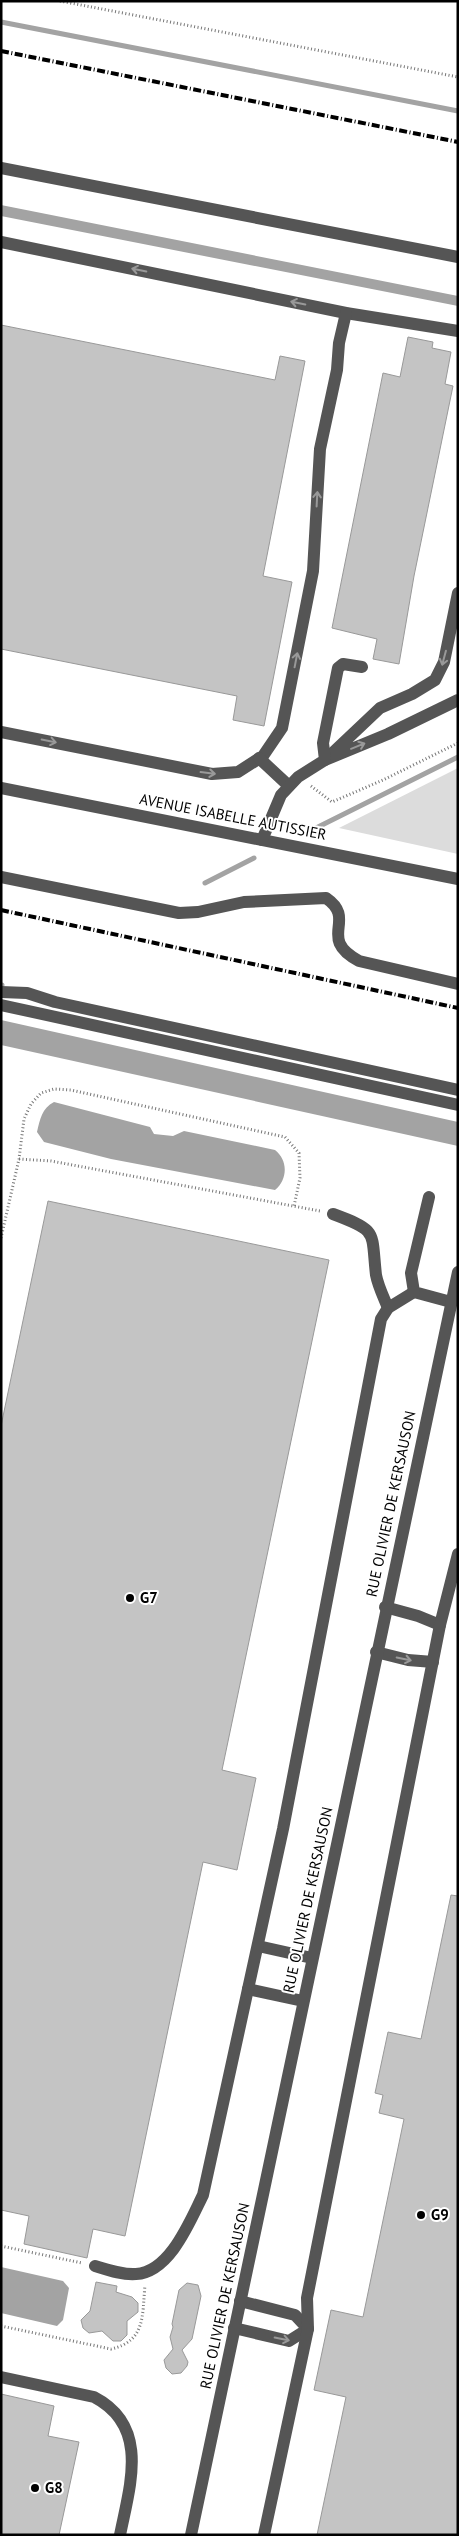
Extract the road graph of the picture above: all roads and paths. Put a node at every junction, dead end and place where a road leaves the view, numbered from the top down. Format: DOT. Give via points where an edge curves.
graph roads {
  1 [pos="60,1"];
  2 [pos="458,77"];
  3 [pos="1,168"];
  4 [pos="1,242"];
  5 [pos="458,257"];
  6 [pos="346,313"];
  7 [pos="456,332"];
  8 [pos="458,593"];
  9 [pos="362,667"];
  10 [pos="458,700"];
  11 [pos="1,732"];
  12 [pos="458,744"];
  13 [pos="259,758"];
  14 [pos="325,760"];
  15 [pos="298,777"];
  16 [pos="289,786"];
  17 [pos="1,788"];
  18 [pos="262,840"];
  19 [pos="1,876"];
  20 [pos="458,879"];
  21 [pos="458,984"];
  22 [pos="1,992"];
  23 [pos="1,1005"];
  24 [pos="458,1090"];
  25 [pos="458,1105"];
  26 [pos="19,1159"];
  27 [pos="429,1197"];
  28 [pos="294,1206"];
  29 [pos="333,1214"];
  30 [pos="1,1238"];
  31 [pos="458,1272"];
  32 [pos="414,1292"];
  33 [pos="454,1297"];
  34 [pos="388,1308"];
  35 [pos="458,1554"];
  36 [pos="385,1607"];
  37 [pos="440,1624"];
  38 [pos="376,1652"];
  39 [pos="433,1662"];
  40 [pos="258,1946"];
  41 [pos="312,1958"];
  42 [pos="248,1989"];
  43 [pos="303,2001"];
  44 [pos="1,2246"];
  45 [pos="95,2266"];
  46 [pos="147,2270"];
  47 [pos="240,2301"];
  48 [pos="1,2326"];
  49 [pos="234,2328"];
  50 [pos="308,2329"];
  51 [pos="1,2377"];
  52 [pos="120,2535"];
  53 [pos="191,2535"];
  54 [pos="264,2535"];
  1 -- 2 [label="path"];
  3 -- 5 [label="street"];
  6 -- 4 [label="street, one-way"];
  6 -- 7 [label="street"];
  13 -- 6 [label="street, one-way" via="282,728 313,571 320,449 338,370 339,343"];
  8 -- 14 [label="street, one-way" via="444,662 435,680 380,708"];
  9 -- 14 [label="street" via="343,664 338,668 323,743"];
  14 -- 10 [label="street, one-way"];
  11 -- 13 [label="street, one-way" via="212,774 238,772"];
  12 -- 15 [label="path" via="332,802"];
  13 -- 16 [label="street"];
  14 -- 15 [label="street"];
  15 -- 16 [label="street"];
  16 -- 18 [label="street" via="281,795"];
  17 -- 18 [label="street, AVENUE ISABELLE AUTISSIER"];
  18 -- 20 [label="street, AVENUE ISABELLE AUTISSIER"];
  19 -- 21 [label="street" via="179,913 244,902 326,898 340,914 337,934 339,946 345,954 358,961"];
  22 -- 24 [label="street" via="27,993 55,1002"];
  23 -- 25 [label="street"];
  26 -- 28 [label="path" via="51,1161"];
  26 -- 28 [label="path" via="24,1119 31,1104 41,1093 54,1089 71,1090 285,1137 300,1153 300,1178"];
  26 -- 30 [label="path"];
  27 -- 32 [label="street" via="412,1272"];
  28 -- 29 [label="path"];
  29 -- 34 [label="street" via="360,1224 369,1232 375,1243 376,1278"];
  31 -- 33 [label="street, RUE OLIVIER DE KERSAUSON"];
  32 -- 33 [label="street"];
  32 -- 34 [label="street"];
  33 -- 36 [label="street, RUE OLIVIER DE KERSAUSON"];
  34 -- 40 [label="street" via="382,1319 284,1829"];
  35 -- 37 [label="street"];
  36 -- 37 [label="street"];
  36 -- 38 [label="street, RUE OLIVIER DE KERSAUSON"];
  37 -- 39 [label="street"];
  38 -- 39 [label="street, one-way"];
  38 -- 41 [label="street, RUE OLIVIER DE KERSAUSON"];
  39 -- 50 [label="street" via="307,2298"];
  40 -- 41 [label="street"];
  40 -- 42 [label="street"];
  41 -- 43 [label="street, RUE OLIVIER DE KERSAUSON"];
  42 -- 43 [label="street"];
  42 -- 46 [label="street" via="203,2195 169,2255"];
  43 -- 47 [label="street, RUE OLIVIER DE KERSAUSON"];
  44 -- 45 [label="path"];
  45 -- 46 [label="street" via="124,2274 139,2274"];
  46 -- 48 [label="path" via="141,2327 125,2346 110,2349"];
  47 -- 49 [label="street, RUE OLIVIER DE KERSAUSON"];
  47 -- 50 [label="street" via="294,2315"];
  49 -- 50 [label="street, one-way" via="289,2341"];
  49 -- 53 [label="street, RUE OLIVIER DE KERSAUSON"];
  50 -- 54 [label="street"];
  51 -- 52 [label="street" via="94,2397 107,2404 119,2417 129,2438 134,2464"];
}
